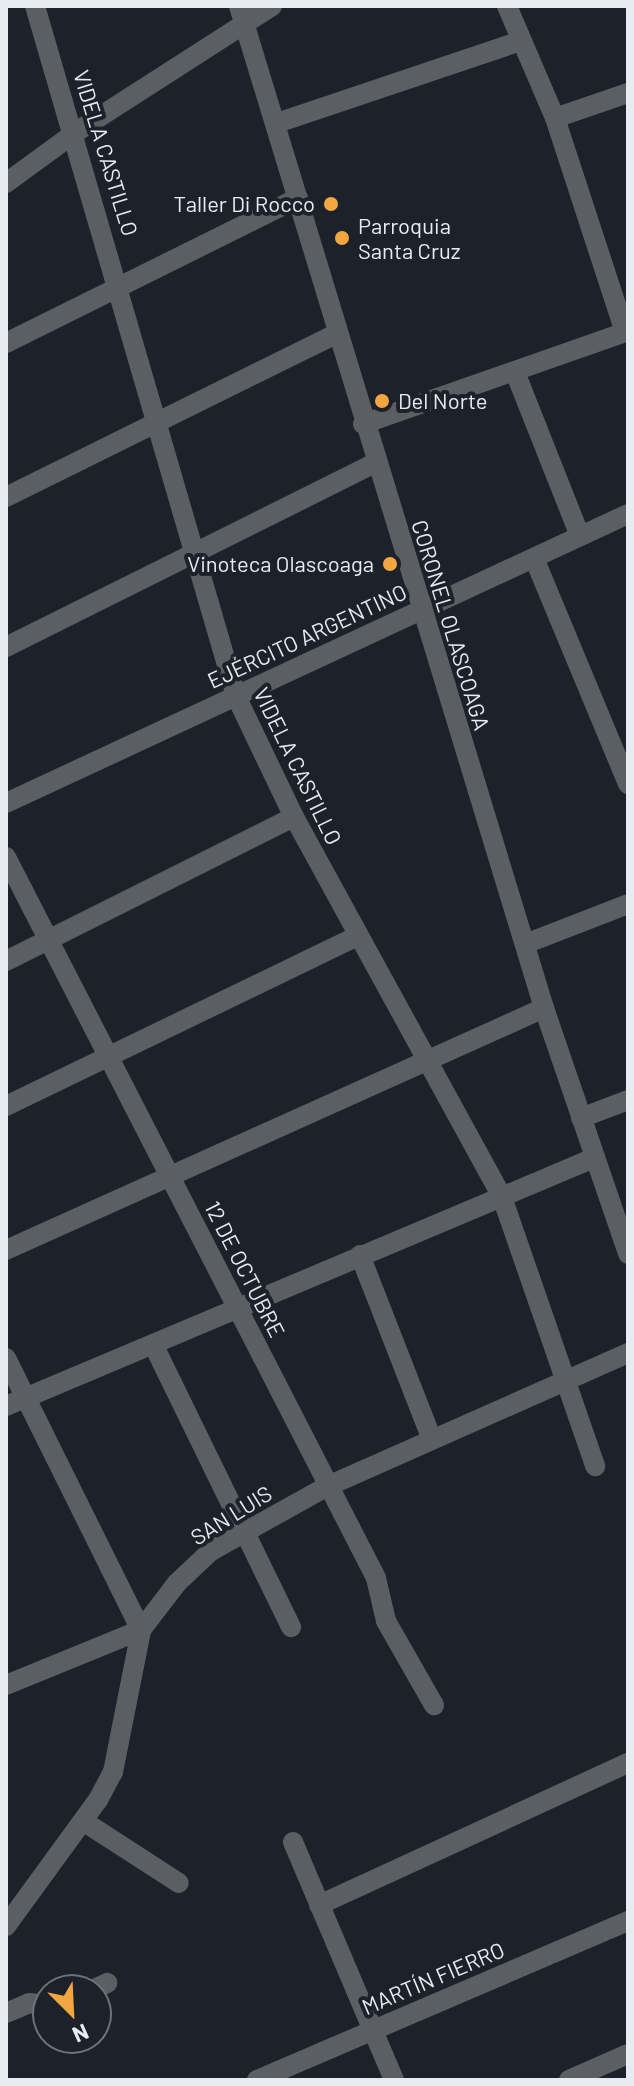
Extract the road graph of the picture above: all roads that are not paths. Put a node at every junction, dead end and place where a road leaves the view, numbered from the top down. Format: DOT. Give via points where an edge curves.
graph roads {
  1 [pos="35,6"];
  2 [pos="272,6"];
  3 [pos="507,6"];
  4 [pos="242,15"];
  5 [pos="521,41"];
  6 [pos="628,93"];
  7 [pos="555,118"];
  8 [pos="277,123"];
  9 [pos="76,132"];
  10 [pos="6,183"];
  11 [pos="298,198"];
  12 [pos="121,288"];
  13 [pos="626,332"];
  14 [pos="336,334"];
  15 [pos="6,343"];
  16 [pos="515,372"];
  17 [pos="159,421"];
  18 [pos="363,424"];
  19 [pos="375,463"];
  20 [pos="6,497"];
  21 [pos="628,514"];
  22 [pos="580,536"];
  23 [pos="198,551"];
  24 [pos="534,558"];
  25 [pos="421,610"];
  26 [pos="6,647"];
  27 [pos="236,696"];
  28 [pos="628,784"];
  29 [pos="6,803"];
  30 [pos="294,817"];
  31 [pos="6,857"];
  32 [pos="628,904"];
  33 [pos="358,936"];
  34 [pos="48,940"];
  35 [pos="525,944"];
  36 [pos="6,961"];
  37 [pos="544,1008"];
  38 [pos="107,1059"];
  39 [pos="427,1059"];
  40 [pos="628,1100"];
  41 [pos="6,1106"];
  42 [pos="581,1118"];
  43 [pos="594,1158"];
  44 [pos="172,1177"];
  45 [pos="502,1197"];
  46 [pos="6,1250"];
  47 [pos="628,1254"];
  48 [pos="360,1255"];
  49 [pos="238,1308"];
  50 [pos="153,1344"];
  51 [pos="628,1353"];
  52 [pos="6,1358"];
  53 [pos="562,1382"];
  54 [pos="26,1397"];
  55 [pos="6,1406"];
  56 [pos="431,1437"];
  57 [pos="595,1466"];
  58 [pos="328,1486"];
  59 [pos="244,1531"];
  60 [pos="291,1627"];
  61 [pos="141,1630"];
  62 [pos="6,1685"];
  63 [pos="434,1705"];
  64 [pos="628,1763"];
  65 [pos="83,1821"];
  66 [pos="293,1842"];
  67 [pos="179,1883"];
  68 [pos="319,1905"];
  69 [pos="628,1921"];
  70 [pos="6,1926"];
  71 [pos="32,2003"];
  72 [pos="6,2013"];
  73 [pos="373,2030"];
  74 [pos="628,2054"];
  75 [pos="257,2080"];
  76 [pos="394,2080"];
  77 [pos="569,2080"];
  1 -- 9 [label="street, VIDELA CASTILLO"];
  2 -- 4 [label="street"];
  3 -- 5 [label="street"];
  4 -- 8 [label="street, CORONEL OLASCOAGA"];
  4 -- 9 [label="street"];
  5 -- 7 [label="street"];
  5 -- 8 [label="street"];
  6 -- 7 [label="street"];
  7 -- 13 [label="street"];
  8 -- 11 [label="street, CORONEL OLASCOAGA"];
  9 -- 10 [label="street"];
  9 -- 12 [label="street, VIDELA CASTILLO"];
  11 -- 12 [label="street"];
  11 -- 14 [label="street, CORONEL OLASCOAGA"];
  12 -- 15 [label="street"];
  12 -- 17 [label="street, VIDELA CASTILLO"];
  13 -- 16 [label="street"];
  14 -- 17 [label="street"];
  14 -- 18 [label="street, CORONEL OLASCOAGA"];
  16 -- 18 [label="street"];
  16 -- 22 [label="street"];
  17 -- 20 [label="street"];
  17 -- 23 [label="street, VIDELA CASTILLO"];
  18 -- 19 [label="street, CORONEL OLASCOAGA"];
  19 -- 23 [label="street"];
  19 -- 25 [label="street, CORONEL OLASCOAGA"];
  21 -- 22 [label="street, EJÉRCITO ARGENTINO"];
  22 -- 24 [label="street, EJÉRCITO ARGENTINO"];
  23 -- 26 [label="street"];
  23 -- 27 [label="street, VIDELA CASTILLO"];
  24 -- 25 [label="street, EJÉRCITO ARGENTINO"];
  24 -- 28 [label="street"];
  25 -- 27 [label="street, EJÉRCITO ARGENTINO"];
  25 -- 35 [label="street, CORONEL OLASCOAGA"];
  27 -- 29 [label="street, EJÉRCITO ARGENTINO"];
  27 -- 30 [label="street, VIDELA CASTILLO"];
  30 -- 33 [label="street, VIDELA CASTILLO"];
  30 -- 34 [label="street"];
  31 -- 34 [label="street, 12 DE OCTUBRE"];
  32 -- 35 [label="street"];
  33 -- 38 [label="street"];
  33 -- 39 [label="street, VIDELA CASTILLO"];
  34 -- 36 [label="street"];
  34 -- 38 [label="street, 12 DE OCTUBRE"];
  35 -- 37 [label="street, CORONEL OLASCOAGA"];
  37 -- 39 [label="street"];
  37 -- 42 [label="street, CORONEL OLASCOAGA"];
  38 -- 41 [label="street"];
  38 -- 44 [label="street, 12 DE OCTUBRE"];
  39 -- 44 [label="street"];
  39 -- 45 [label="street, VIDELA CASTILLO"];
  40 -- 42 [label="street"];
  42 -- 43 [label="street, CORONEL OLASCOAGA"];
  43 -- 45 [label="street"];
  43 -- 47 [label="street, CORONEL OLASCOAGA"];
  44 -- 46 [label="street"];
  44 -- 49 [label="street, 12 DE OCTUBRE"];
  45 -- 48 [label="street"];
  45 -- 53 [label="street, VIDELA CASTILLO"];
  48 -- 49 [label="street"];
  48 -- 56 [label="street"];
  49 -- 50 [label="street"];
  49 -- 58 [label="street, 12 DE OCTUBRE"];
  50 -- 54 [label="street"];
  50 -- 59 [label="street"];
  51 -- 53 [label="street, SAN LUIS"];
  52 -- 54 [label="street"];
  53 -- 56 [label="street, SAN LUIS"];
  53 -- 57 [label="street, VIDELA CASTILLO"];
  54 -- 55 [label="street"];
  54 -- 61 [label="street"];
  56 -- 58 [label="street, SAN LUIS"];
  58 -- 59 [label="street, SAN LUIS"];
  58 -- 63 [label="street, 12 DE OCTUBRE" via="376,1578 386,1621"];
  59 -- 60 [label="street"];
  59 -- 61 [label="street, SAN LUIS" via="211,1551 177,1583"];
  61 -- 62 [label="street"];
  61 -- 65 [label="street, SAN LUIS" via="119,1754"];
  64 -- 68 [label="street"];
  65 -- 67 [label="street"];
  65 -- 70 [label="street, SAN LUIS"];
  66 -- 68 [label="street"];
  68 -- 73 [label="street"];
  69 -- 73 [label="street, MARTÍN FIERRO"];
  71 -- 72 [label="street"];
  73 -- 75 [label="street, MARTÍN FIERRO"];
  73 -- 76 [label="street"];
  74 -- 77 [label="street"];
}
